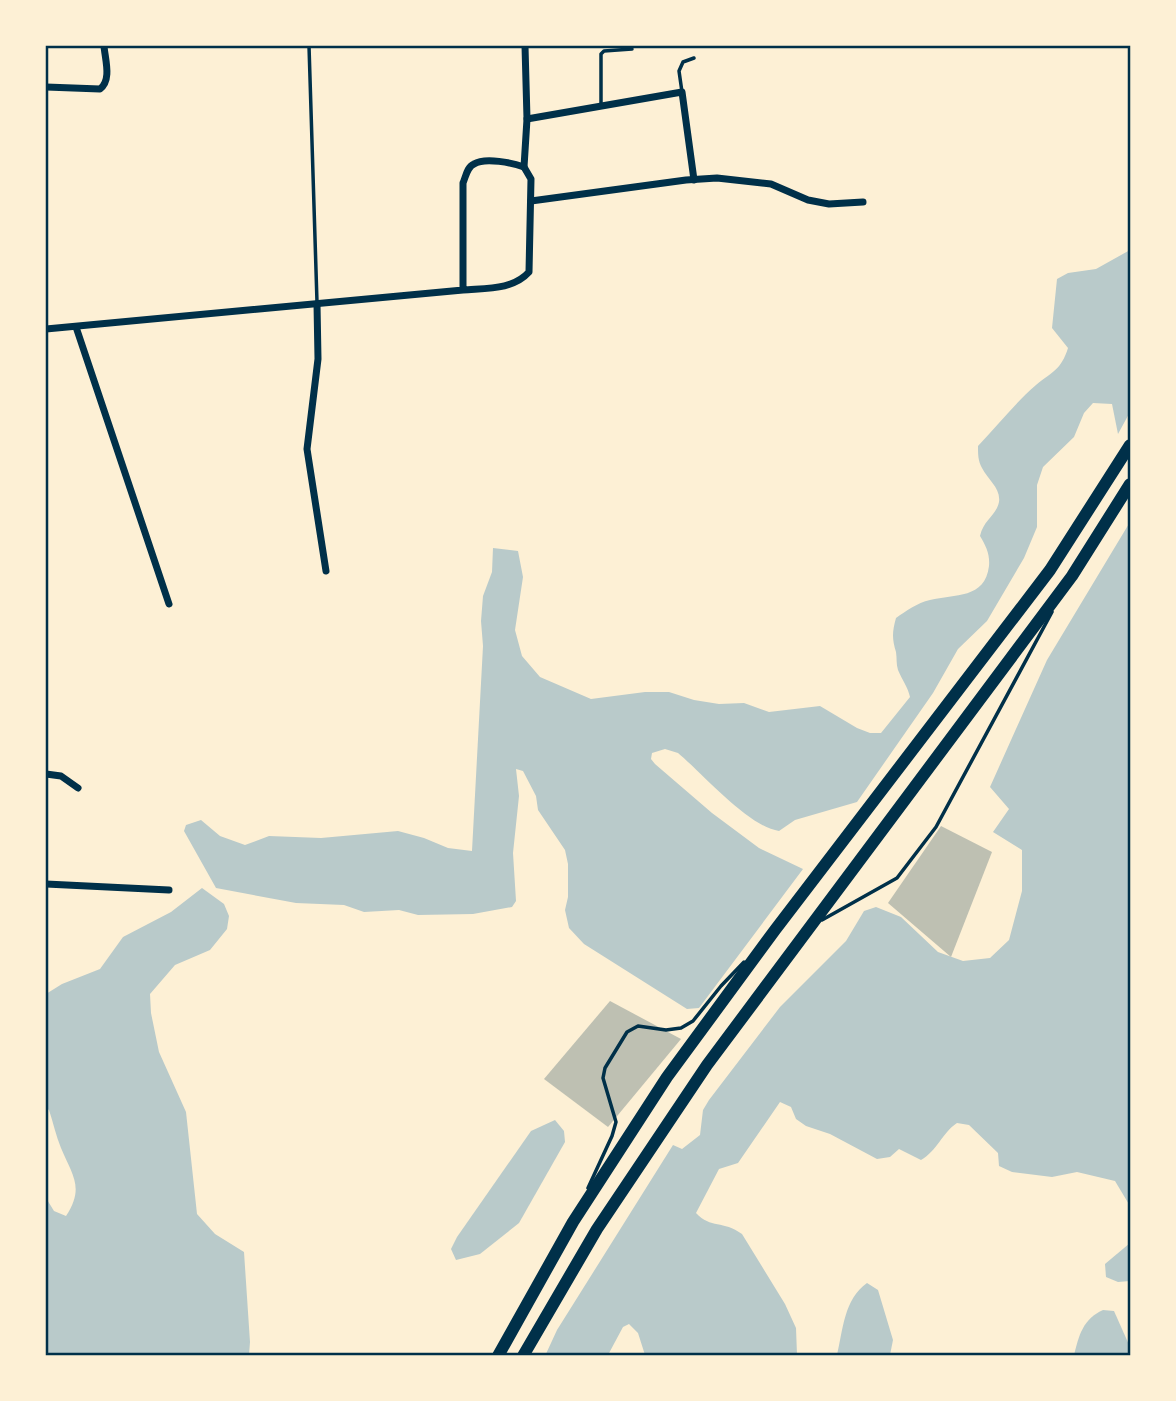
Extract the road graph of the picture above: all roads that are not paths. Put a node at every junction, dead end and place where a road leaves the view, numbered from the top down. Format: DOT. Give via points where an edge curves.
graph roads {
  1 [pos="104,46"];
  2 [pos="309,46"];
  3 [pos="526,46"];
  4 [pos="632,49"];
  5 [pos="694,58"];
  6 [pos="46,86"];
  7 [pos="682,92"];
  8 [pos="601,106"];
  9 [pos="527,119"];
  10 [pos="524,166"];
  11 [pos="694,180"];
  12 [pos="531,201"];
  13 [pos="863,202"];
  14 [pos="463,290"];
  15 [pos="317,304"];
  16 [pos="76,327"];
  17 [pos="46,329"];
  18 [pos="1130,445"];
  19 [pos="1130,484"];
  20 [pos="326,571"];
  21 [pos="1072,576"];
  22 [pos="169,604"];
  23 [pos="46,774"];
  24 [pos="78,788"];
  25 [pos="46,884"];
  26 [pos="169,890"];
  27 [pos="811,926"];
  28 [pos="775,930"];
  29 [pos="573,1222"];
  30 [pos="498,1356"];
  31 [pos="523,1356"];
  1 -- 6 [label="street" via="104,87"];
  2 -- 15 [label="lane"];
  3 -- 9 [label="street"];
  4 -- 8 [label="lane" via="601,54"];
  5 -- 7 [label="lane" via="683,62 679,71"];
  7 -- 8 [label="street"];
  7 -- 11 [label="street"];
  8 -- 9 [label="street"];
  9 -- 10 [label="street"];
  10 -- 12 [label="street" via="531,179"];
  10 -- 14 [label="street" via="482,162 467,172 463,183"];
  11 -- 12 [label="street"];
  11 -- 13 [label="street" via="771,184 829,204"];
  12 -- 14 [label="street" via="529,272 511,285"];
  14 -- 15 [label="street"];
  15 -- 16 [label="street"];
  15 -- 20 [label="street" via="318,359 307,449"];
  16 -- 17 [label="street"];
  16 -- 22 [label="street"];
  18 -- 28 [label="highway" via="1050,570"];
  19 -- 21 [label="highway"];
  21 -- 27 [label="highway"];
  21 -- 27 [label="lane" via="936,827 897,878"];
  23 -- 24 [label="street" via="61,776"];
  25 -- 26 [label="street"];
  27 -- 31 [label="highway" via="700,1076 597,1229"];
  28 -- 29 [label="highway" via="667,1077"];
  28 -- 29 [label="lane" via="693,1021 681,1028 638,1026 627,1032 603,1078 615,1122 612,1136"];
  29 -- 30 [label="highway"];
}
